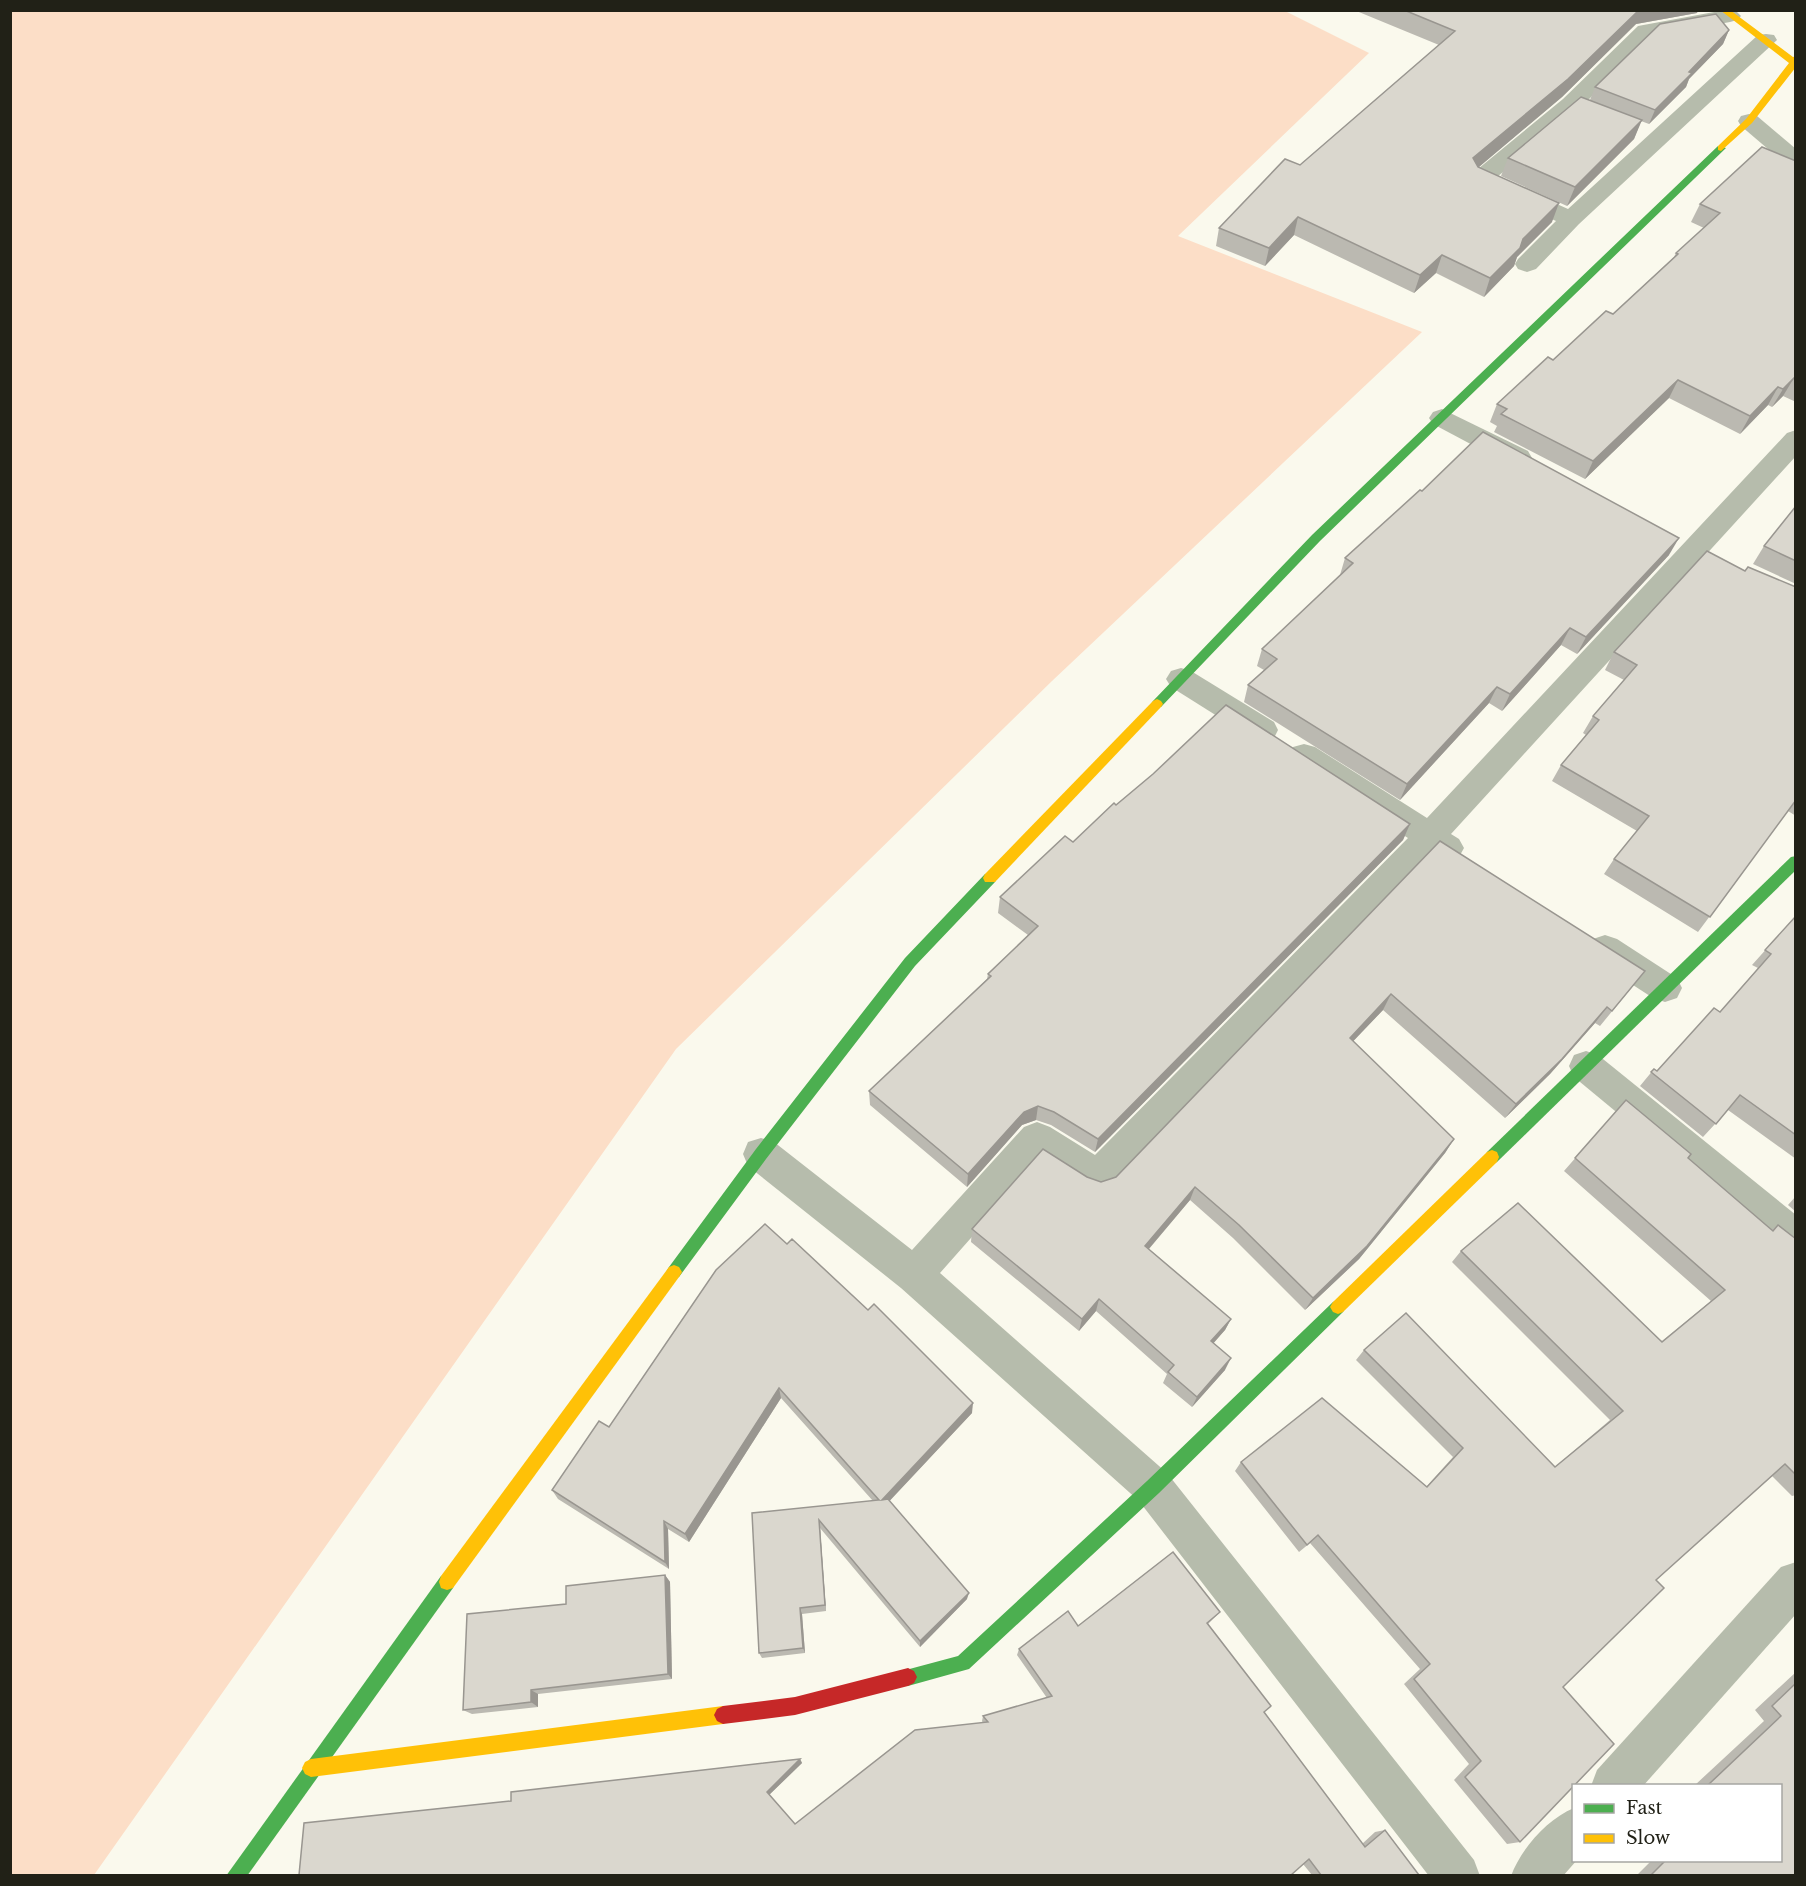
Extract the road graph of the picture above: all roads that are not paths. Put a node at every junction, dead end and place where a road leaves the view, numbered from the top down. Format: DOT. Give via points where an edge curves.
graph roads {
  1 [pos="1727,13"];
  2 [pos="1766,40"];
  3 [pos="1794,61"];
  4 [pos="1571,104"];
  5 [pos="1749,121"];
  6 [pos="1616,122"];
  7 [pos="1638,130"];
  8 [pos="1660,139"];
  9 [pos="1796,161"];
  10 [pos="1571,219"];
  11 [pos="1527,264"];
  12 [pos="1442,418"];
  13 [pos="1796,439"];
  14 [pos="1537,467"];
  15 [pos="1181,678"];
  16 [pos="1430,836"];
  17 [pos="1469,861"];
  18 [pos="1796,861"];
  19 [pos="1577,931"];
  20 [pos="1665,988"];
  21 [pos="1586,1066"];
  22 [pos="761,1154"];
  23 [pos="1796,1238"];
  24 [pos="914,1275"];
  25 [pos="1153,1487"];
  26 [pos="1796,1582"];
  27 [pos="311,1768"];
  28 [pos="1614,1784"];
  29 [pos="1572,1832"];
  30 [pos="236,1875"];
  31 [pos="1458,1875"];
  32 [pos="1533,1875"];
  1 -- 2 [label="street"];
  1 -- 4 [label="street" via="1647,31"];
  2 -- 3 [label="street"];
  2 -- 8 [label="street"];
  3 -- 5 [label="street"];
  4 -- 6 [label="street"];
  4 -- 10 [label="street" via="1481,178"];
  5 -- 9 [label="street"];
  5 -- 12 [label="street"];
  7 -- 8 [label="street"];
  8 -- 10 [label="street"];
  10 -- 11 [label="street"];
  12 -- 14 [label="street"];
  12 -- 15 [label="street" via="1316,538"];
  13 -- 16 [label="street"];
  15 -- 16 [label="street"];
  15 -- 22 [label="street" via="910,962"];
  16 -- 17 [label="street"];
  16 -- 24 [label="street" via="1098,1177 1037,1138"];
  18 -- 20 [label="street"];
  19 -- 20 [label="street"];
  20 -- 21 [label="street"];
  21 -- 23 [label="street"];
  21 -- 25 [label="street"];
  22 -- 24 [label="street"];
  22 -- 27 [label="street"];
  24 -- 25 [label="street"];
  25 -- 27 [label="street" via="963,1664 795,1706"];
  25 -- 31 [label="street"];
  26 -- 28 [label="street"];
  27 -- 30 [label="street"];
  29 -- 32 [label="street"];
}
